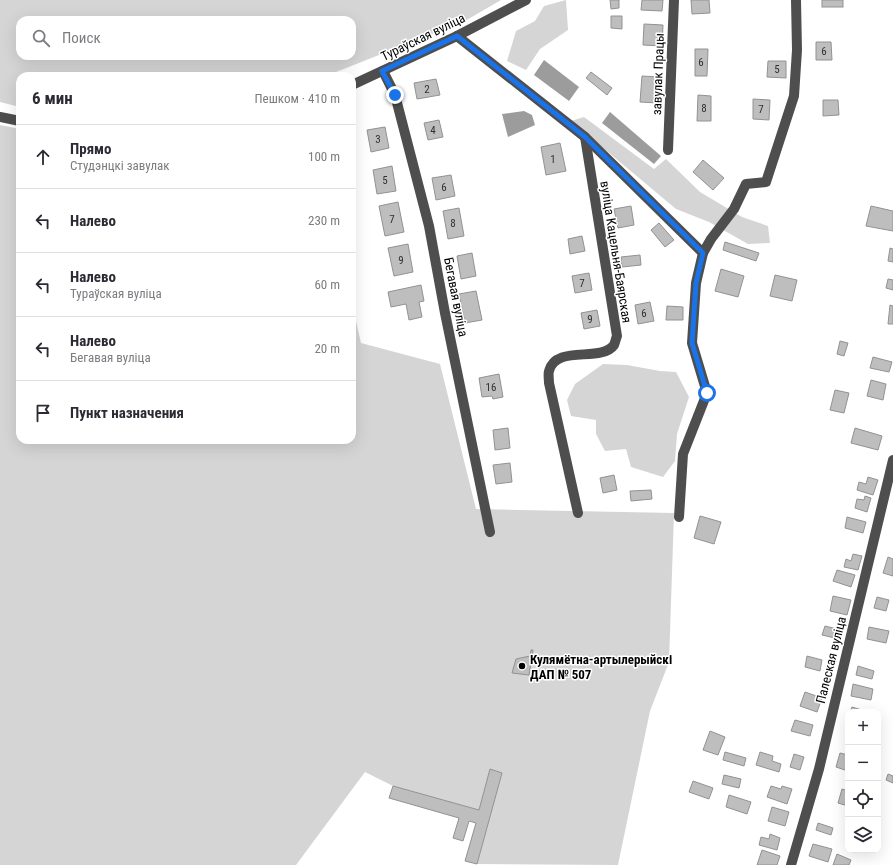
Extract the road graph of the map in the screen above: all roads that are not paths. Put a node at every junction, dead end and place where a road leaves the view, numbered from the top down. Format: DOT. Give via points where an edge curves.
graph roads {
  1 [pos="526,0"];
  2 [pos="674,0"];
  3 [pos="796,0"];
  4 [pos="457,36"];
  5 [pos="382,71"];
  6 [pos="356,82"];
  7 [pos="0,117"];
  8 [pos="16,120"];
  9 [pos="585,137"];
  10 [pos="668,150"];
  11 [pos="703,253"];
  12 [pos="893,460"];
  13 [pos="578,513"];
  14 [pos="679,517"];
  15 [pos="490,532"];
  16 [pos="791,865"];
  1 -- 4 [label="street, Тураўская вуліца"];
  2 -- 10 [label="street, завулак Працы"];
  3 -- 11 [label="street" via="797,50 794,96 766,182 746,184 734,209"];
  4 -- 5 [label="street, Тураўская вуліца"];
  4 -- 9 [label="street"];
  5 -- 6 [label="street, Тураўская вуліца"];
  5 -- 15 [label="street, Бегавая вуліца" via="395,95 429,226"];
  7 -- 8 [label="street"];
  9 -- 11 [label="street"];
  9 -- 13 [label="street, вуліца Кацельня-Баярская" via="617,336 614,345 606,351 564,356 549,370 549,383"];
  11 -- 14 [label="street" via="696,283 692,343 707,393 683,454"];
  12 -- 16 [label="street, Палеская вуліца" via="819,769"];
}
